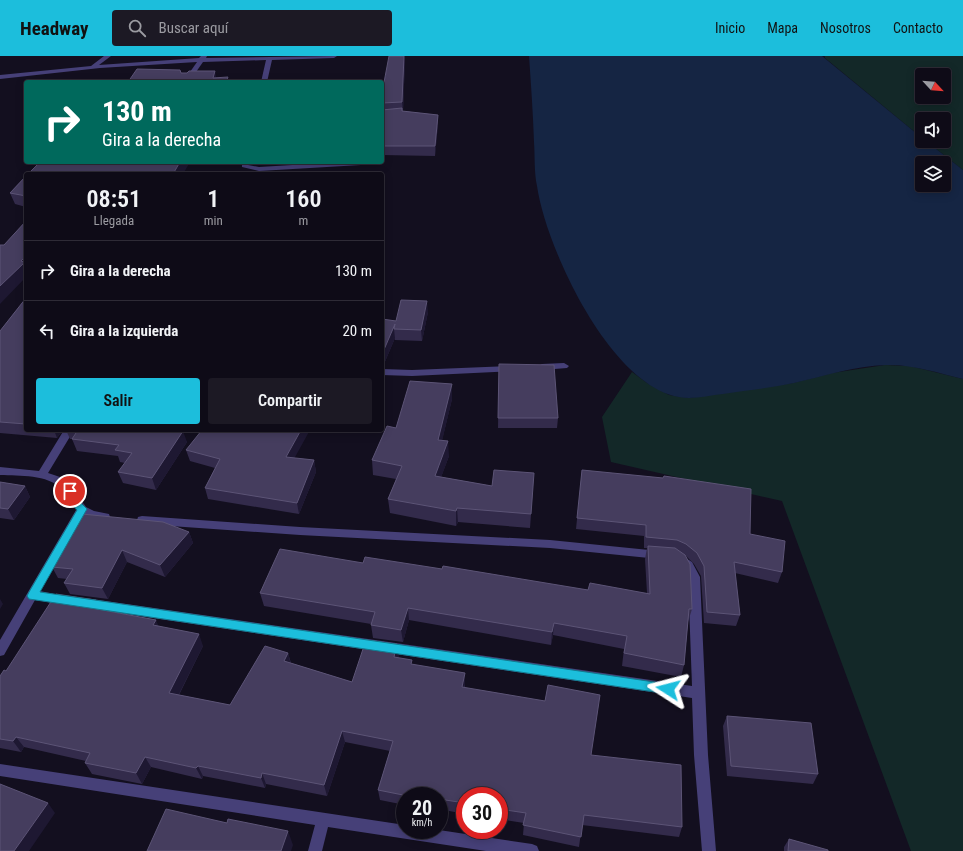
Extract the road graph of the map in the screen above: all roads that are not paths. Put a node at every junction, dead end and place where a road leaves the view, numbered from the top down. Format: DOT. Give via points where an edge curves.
graph roads {
  1 [pos="108,56"];
  2 [pos="334,56"];
  3 [pos="203,58"];
  4 [pos="269,59"];
  5 [pos="94,66"];
  6 [pos="0,77"];
  7 [pos="187,80"];
  8 [pos="264,80"];
  9 [pos="244,164"];
  10 [pos="341,164"];
  11 [pos="564,366"];
  12 [pos="518,368"];
  13 [pos="534,368"];
  14 [pos="384,372"];
  15 [pos="68,432"];
  16 [pos="0,471"];
  17 [pos="41,474"];
  18 [pos="82,509"];
  19 [pos="117,518"];
  20 [pos="131,519"];
  21 [pos="32,596"];
  22 [pos="0,652"];
  23 [pos="698,693"];
  24 [pos="0,770"];
  25 [pos="323,819"];
  26 [pos="315,851"];
  27 [pos="532,851"];
  28 [pos="709,851"];
  1 -- 5 [label="street"];
  2 -- 4 [label="street"];
  3 -- 4 [label="street"];
  3 -- 5 [label="street"];
  3 -- 7 [label="street"];
  4 -- 8 [label="street"];
  5 -- 6 [label="street"];
  9 -- 10 [label="street" via="244,166 259,168"];
  11 -- 13 [label="street"];
  12 -- 14 [label="street"];
  15 -- 17 [label="street"];
  16 -- 17 [label="street"];
  17 -- 18 [label="street" via="63,484"];
  18 -- 19 [label="street" via="100,517"];
  18 -- 21 [label="street"];
  20 -- 23 [label="street" via="550,544 674,556 686,563 694,578"];
  21 -- 22 [label="street"];
  21 -- 23 [label="street"];
  23 -- 28 [label="street"];
  24 -- 25 [label="street"];
  25 -- 26 [label="street"];
  25 -- 27 [label="street"];
}
